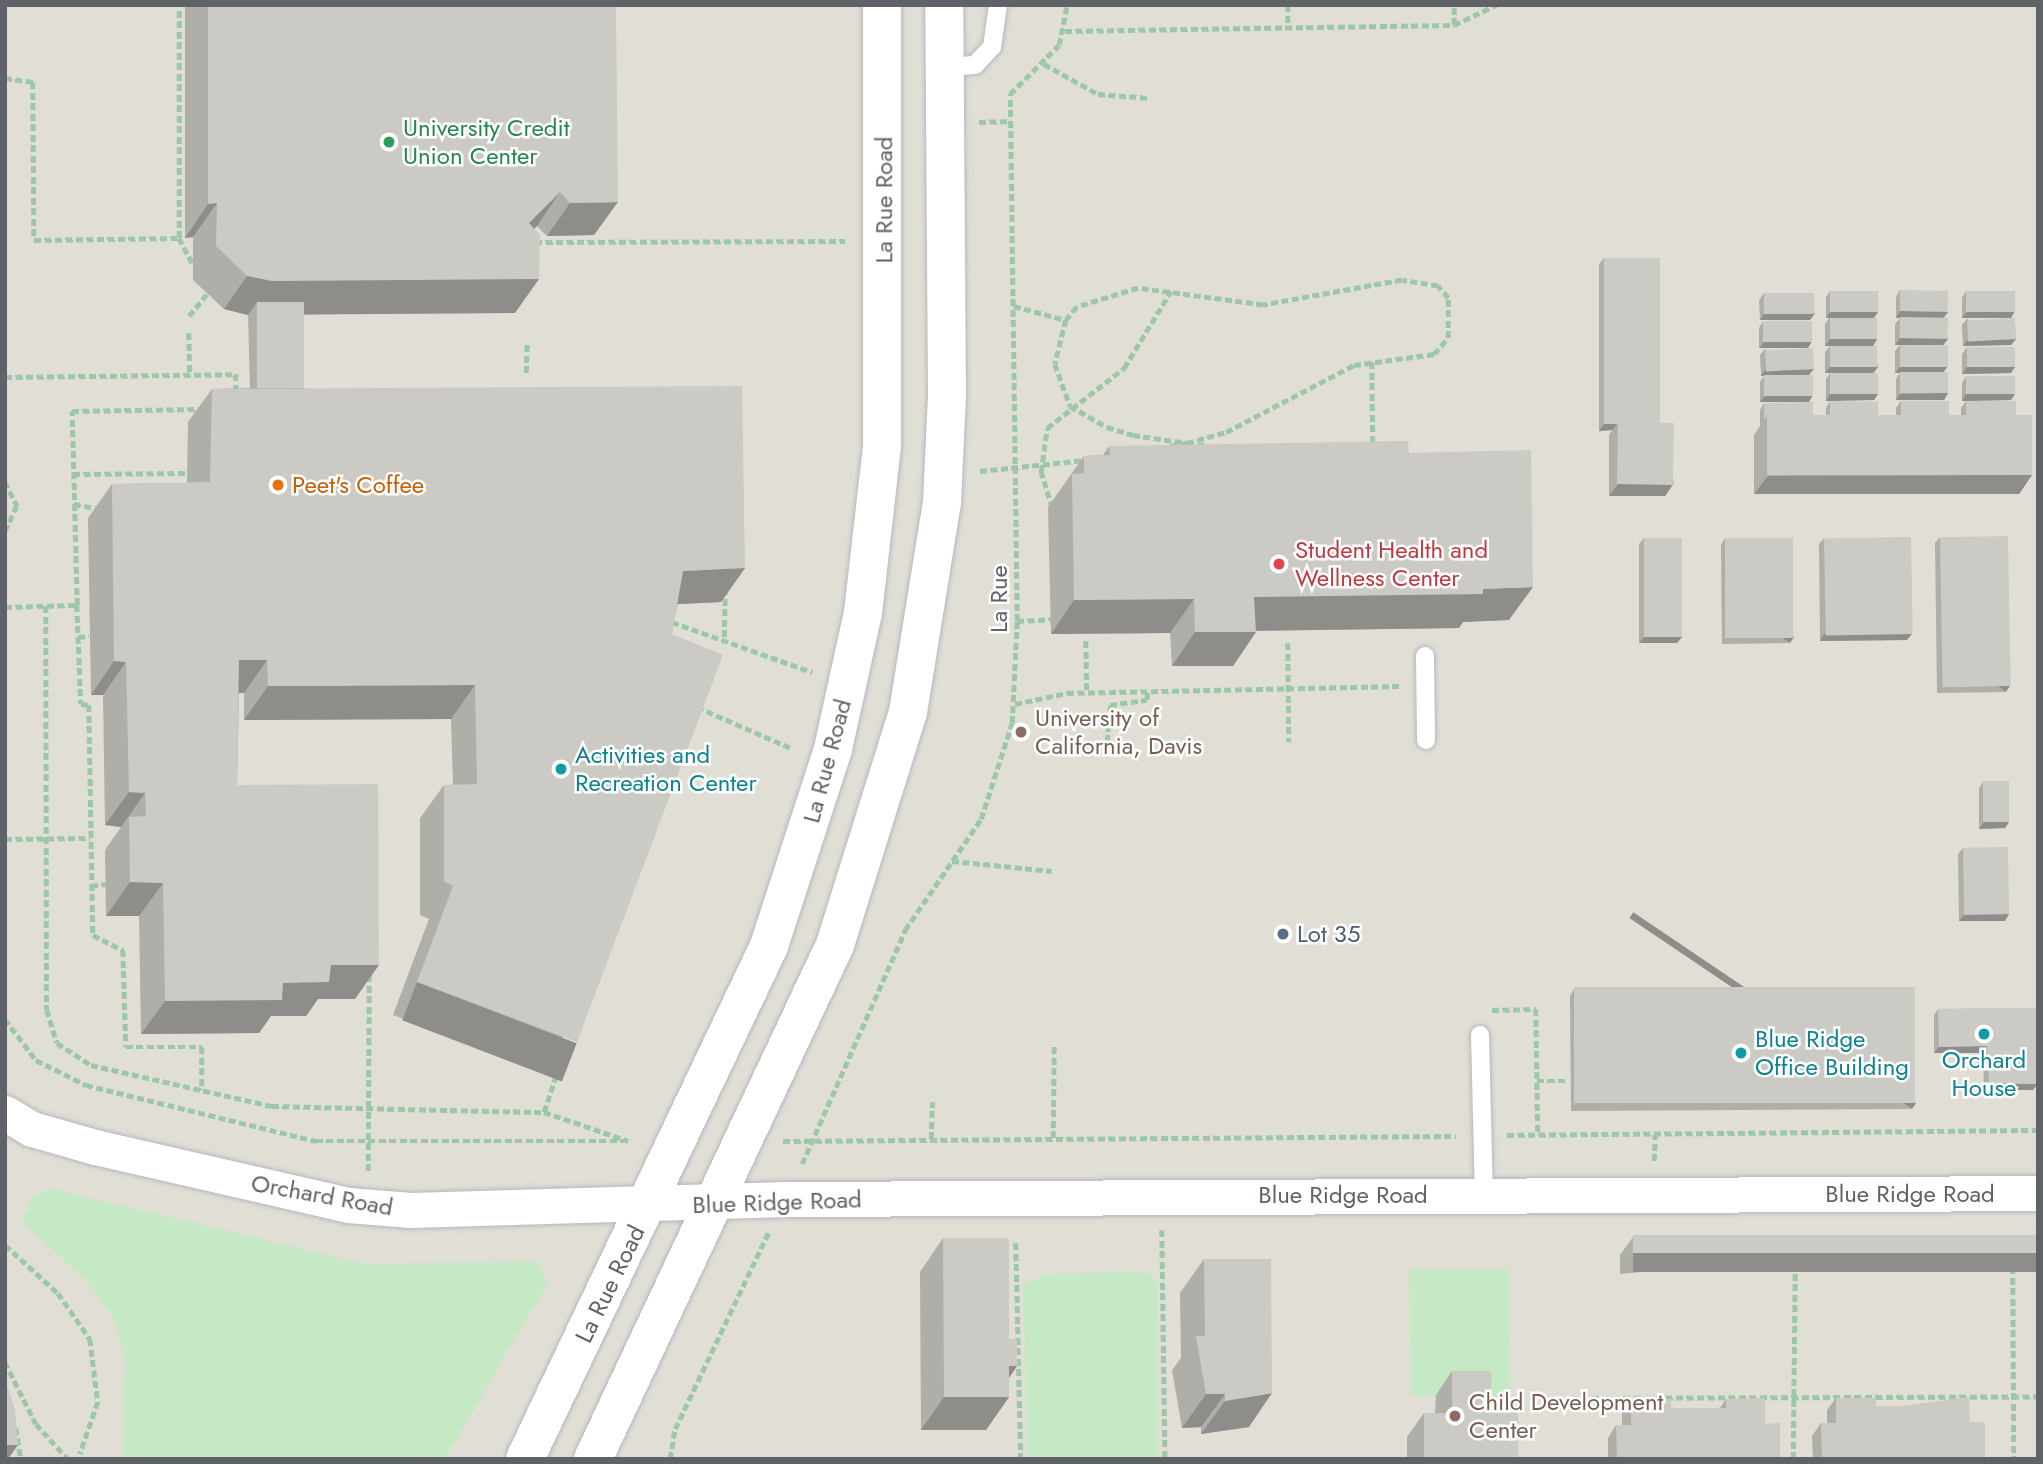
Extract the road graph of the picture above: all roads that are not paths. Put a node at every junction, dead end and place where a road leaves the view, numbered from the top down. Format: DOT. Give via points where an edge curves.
graph roads {
  1 [pos="882,5"];
  2 [pos="944,5"];
  3 [pos="998,5"];
  4 [pos="944,68"];
  5 [pos="1425,656"];
  6 [pos="1426,740"];
  7 [pos="1480,1035"];
  8 [pos="5,1113"];
  9 [pos="2038,1193"];
  10 [pos="1484,1195"];
  11 [pos="710,1204"];
  12 [pos="649,1206"];
  13 [pos="525,1459"];
  14 [pos="593,1459"];
  1 -- 12 [label="main road, La Rue Road" via="882,445 863,613 834,749 769,946"];
  2 -- 4 [label="main road"];
  3 -- 4 [label="lane" via="992,47 975,65"];
  4 -- 11 [label="main road" via="947,397 942,502 908,712 835,945"];
  5 -- 6 [label="lane"];
  7 -- 10 [label="lane"];
  8 -- 12 [label="street, Orchard Road" via="70,1140 348,1205"];
  9 -- 10 [label="street, Blue Ridge Road"];
  10 -- 11 [label="street, Blue Ridge Road"];
  11 -- 12 [label="street, Blue Ridge Road"];
  11 -- 14 [label="main road"];
  12 -- 13 [label="main road, La Rue Road"];
}
